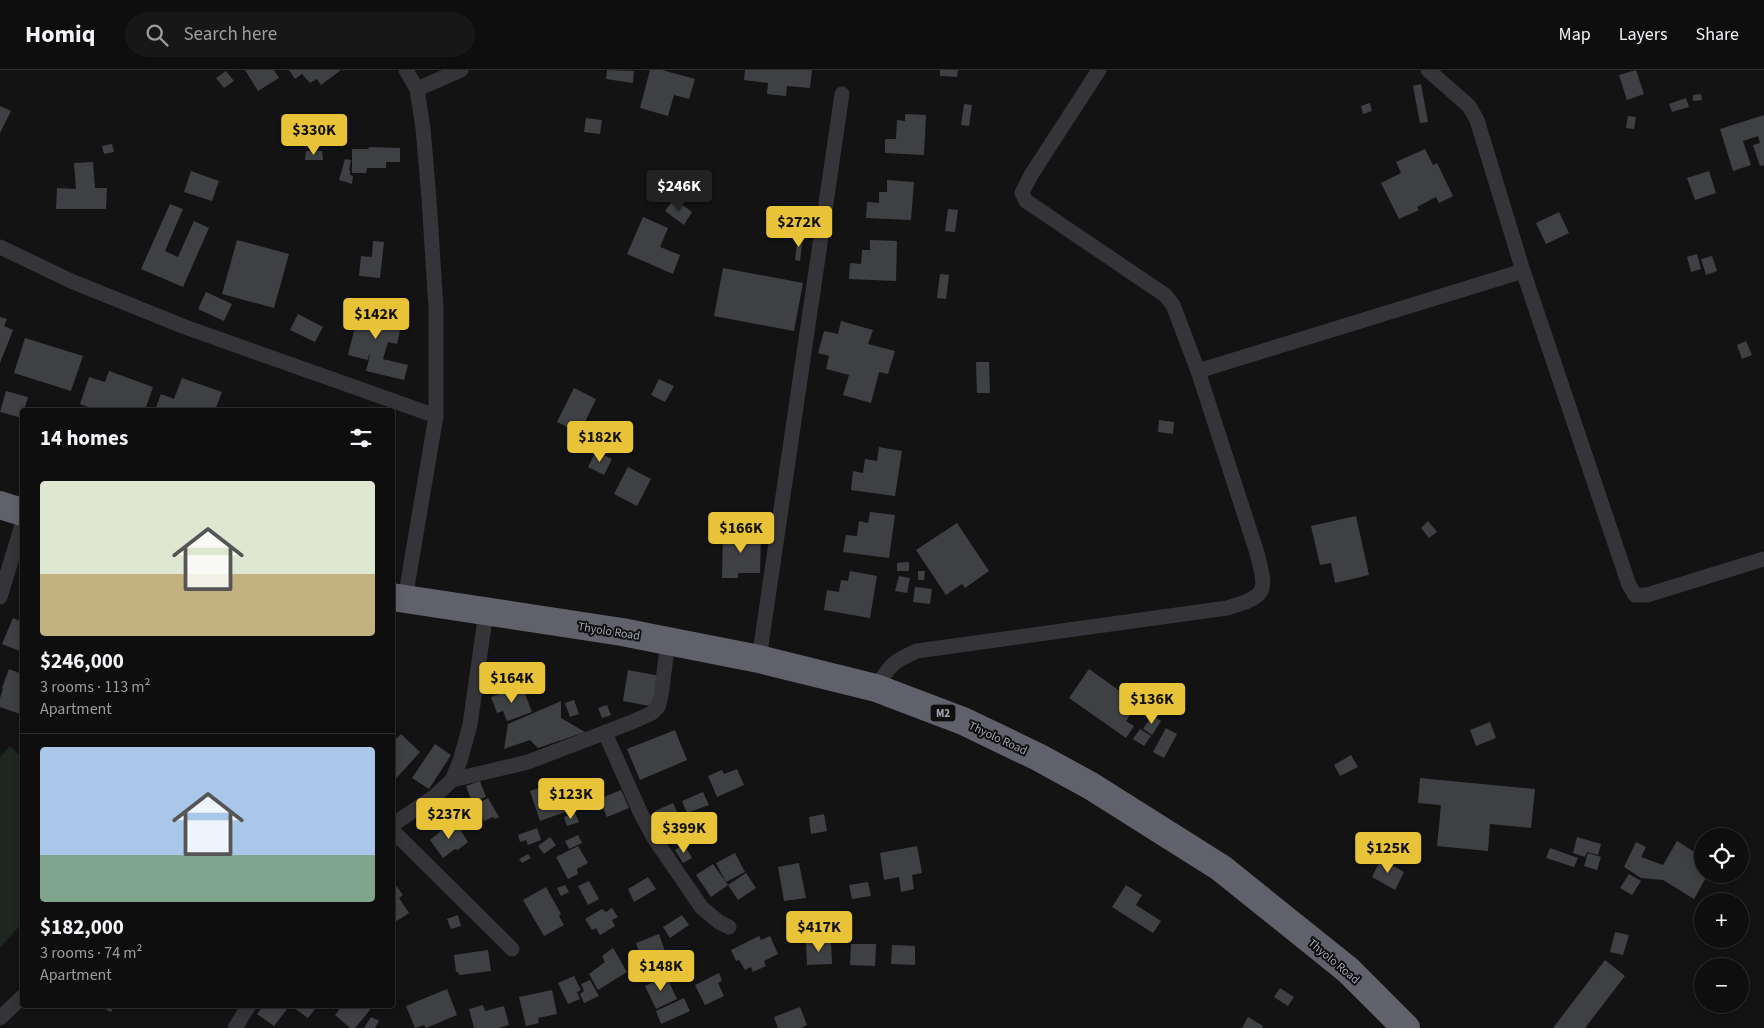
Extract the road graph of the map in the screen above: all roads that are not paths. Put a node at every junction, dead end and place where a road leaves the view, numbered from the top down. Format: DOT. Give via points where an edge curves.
graph roads {
  1 [pos="406,70"];
  2 [pos="460,70"];
  3 [pos="1099,70"];
  4 [pos="1428,70"];
  5 [pos="417,89"];
  6 [pos="842,94"];
  7 [pos="0,247"];
  8 [pos="1523,271"];
  9 [pos="1198,371"];
  10 [pos="436,416"];
  11 [pos="0,506"];
  12 [pos="20,511"];
  13 [pos="20,532"];
  14 [pos="1764,559"];
  15 [pos="0,597"];
  16 [pos="399,598"];
  17 [pos="486,612"];
  18 [pos="668,641"];
  19 [pos="759,659"];
  20 [pos="876,688"];
  21 [pos="605,733"];
  22 [pos="452,780"];
  23 [pos="395,823"];
  24 [pos="395,833"];
  25 [pos="729,926"];
  26 [pos="512,949"];
  27 [pos="20,999"];
  28 [pos="246,1008"];
  29 [pos="0,1018"];
  30 [pos="235,1028"];
  31 [pos="1406,1028"];
  1 -- 5 [label="street"];
  2 -- 5 [label="street"];
  3 -- 9 [label="street" via="1022,193 1026,201 1165,294 1173,305"];
  4 -- 8 [label="street" via="1469,106 1477,120"];
  5 -- 10 [label="street" via="429,199 435,298"];
  6 -- 19 [label="street"];
  7 -- 10 [label="street" via="71,281 185,327"];
  8 -- 9 [label="street"];
  8 -- 14 [label="street" via="1635,595 1647,595"];
  9 -- 20 [label="street" via="1258,553 1264,581 1261,593 1248,602 1227,608 917,651 900,658 888,668"];
  10 -- 16 [label="street"];
  11 -- 12 [label="highway"];
  13 -- 15 [label="street"];
  16 -- 17 [label="highway, Thyolo Road / M2"];
  17 -- 18 [label="highway, Thyolo Road / M2"];
  17 -- 22 [label="street" via="470,725"];
  18 -- 19 [label="highway, Thyolo Road / M2"];
  18 -- 21 [label="street" via="658,706 652,713"];
  19 -- 20 [label="highway, Thyolo Road / M2"];
  20 -- 31 [label="highway, Thyolo Road / M2" via="963,721 1038,756 1221,868 1348,970"];
  21 -- 22 [label="street" via="528,762"];
  21 -- 25 [label="street" via="654,838 702,908"];
  22 -- 23 [label="street" via="434,797"];
  24 -- 26 [label="street"];
  27 -- 29 [label="street"];
  28 -- 30 [label="street"];
}
